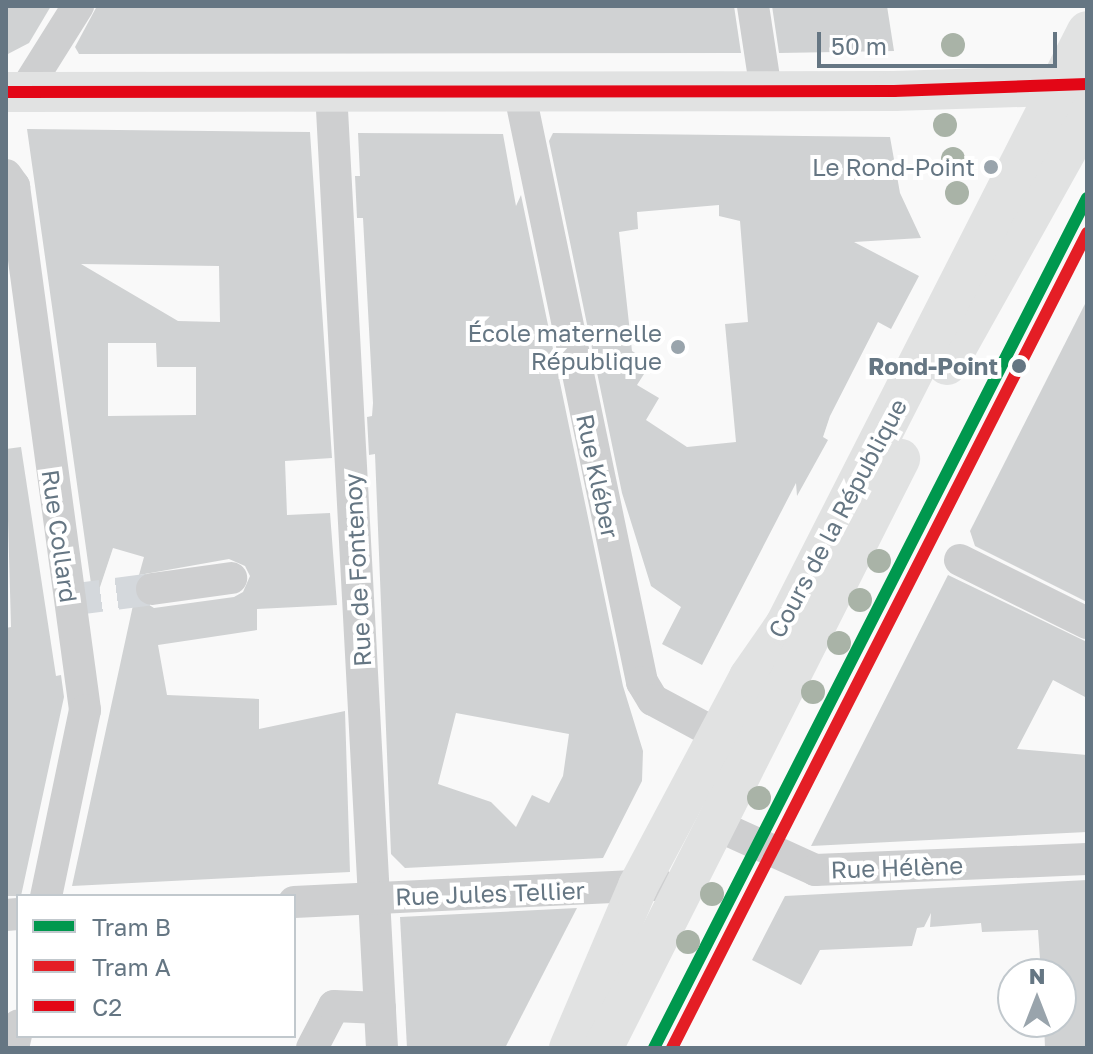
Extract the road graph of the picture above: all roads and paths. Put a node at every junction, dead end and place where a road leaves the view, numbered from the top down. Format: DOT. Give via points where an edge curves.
graph roads {
  1 [pos="78,6"];
  2 [pos="753,6"];
  3 [pos="1087,31"];
  4 [pos="1073,85"];
  5 [pos="519,90"];
  6 [pos="331,91"];
  7 [pos="766,91"];
  8 [pos="15,92"];
  9 [pos="1087,114"];
  10 [pos="6,175"];
  11 [pos="960,560"];
  12 [pos="231,578"];
  13 [pos="152,589"];
  14 [pos="1087,623"];
  15 [pos="736,745"];
  16 [pos="716,825"];
  17 [pos="1087,859"];
  18 [pos="687,884"];
  19 [pos="638,886"];
  20 [pos="46,894"];
  21 [pos="375,898"];
  22 [pos="296,902"];
  23 [pos="380,1008"];
  24 [pos="312,1048"];
  25 [pos="382,1048"];
  26 [pos="569,1048"];
  27 [pos="603,1048"];
  1 -- 8 [label="street"];
  2 -- 7 [label="street"];
  3 -- 4 [label="main road, Cours de la République"];
  4 -- 7 [label="main road"];
  4 -- 15 [label="main road, Cours de la République" via="785,625 749,677"];
  5 -- 6 [label="main road"];
  5 -- 7 [label="main road"];
  5 -- 15 [label="street, Rue Kléber" via="642,682 653,700"];
  6 -- 8 [label="main road"];
  6 -- 21 [label="street, Rue de Fontenoy"];
  9 -- 15 [label="main road, Cours de la République"];
  10 -- 20 [label="street, Rue Collard" via="14,186 85,710"];
  11 -- 14 [label="street"];
  12 -- 13 [label="street"];
  15 -- 16 [label="main road, Cours de la République"];
  15 -- 19 [label="main road, Cours de la République"];
  16 -- 17 [label="street, Rue Hélène" via="815,870"];
  16 -- 18 [label="main road, Cours de la République"];
  18 -- 19 [label="street, Rue Jules Tellier"];
  18 -- 27 [label="main road, Cours de la République"];
  19 -- 21 [label="street, Rue Jules Tellier"];
  19 -- 26 [label="main road, Cours de la République"];
  21 -- 22 [label="street, Rue Jules Tellier"];
  21 -- 23 [label="street, Rue de Fontenoy"];
  23 -- 24 [label="street" via="334,1006"];
  23 -- 25 [label="street, Rue de Fontenoy"];
}
